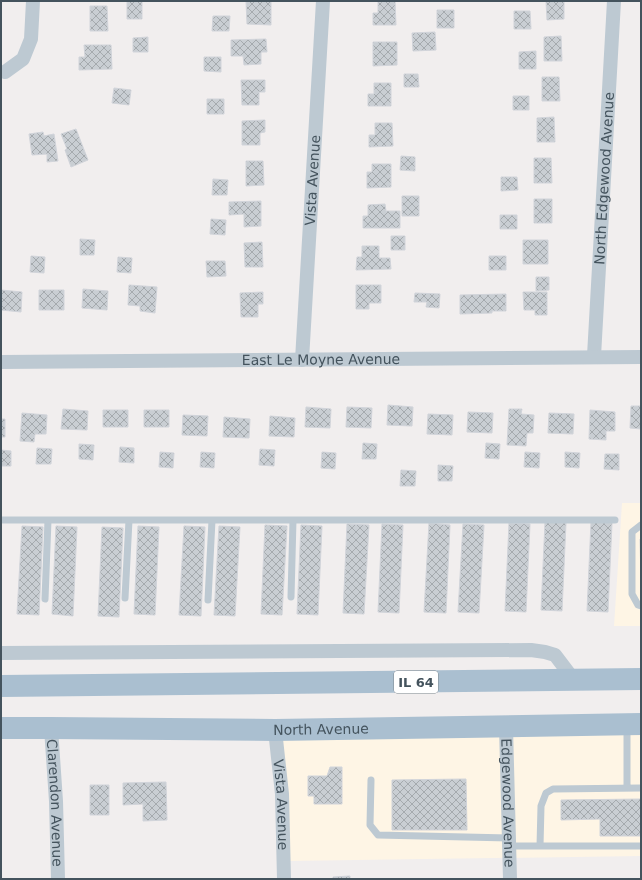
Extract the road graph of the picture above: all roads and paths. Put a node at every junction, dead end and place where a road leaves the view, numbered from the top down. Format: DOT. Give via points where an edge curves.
graph roads {
  1 [pos="33,1"];
  2 [pos="323,1"];
  3 [pos="614,1"];
  4 [pos="5,72"];
  5 [pos="594,356"];
  6 [pos="641,357"];
  7 [pos="302,360"];
  8 [pos="1,362"];
  9 [pos="1,520"];
  10 [pos="48,520"];
  11 [pos="129,520"];
  12 [pos="212,520"];
  13 [pos="293,520"];
  14 [pos="615,520"];
  15 [pos="641,525"];
  16 [pos="291,597"];
  17 [pos="45,598"];
  18 [pos="125,598"];
  19 [pos="208,600"];
  20 [pos="641,606"];
  21 [pos="1,654"];
  22 [pos="641,679"];
  23 [pos="574,680"];
  24 [pos="1,686"];
  25 [pos="634,725"];
  26 [pos="506,727"];
  27 [pos="1,728"];
  28 [pos="50,728"];
  29 [pos="275,730"];
  30 [pos="371,780"];
  31 [pos="627,788"];
  32 [pos="641,788"];
  33 [pos="509,842"];
  34 [pos="540,846"];
  35 [pos="641,846"];
  36 [pos="58,879"];
  37 [pos="284,879"];
  38 [pos="510,879"];
  1 -- 4 [label="street" via="31,39 23,58"];
  2 -- 7 [label="street, Vista Avenue"];
  3 -- 5 [label="street, North Edgewood Avenue"];
  5 -- 6 [label="street, East Le Moyne Avenue"];
  5 -- 7 [label="street, East Le Moyne Avenue"];
  7 -- 8 [label="street, East Le Moyne Avenue"];
  9 -- 10 [label="lane"];
  10 -- 11 [label="lane"];
  10 -- 17 [label="lane"];
  11 -- 12 [label="lane"];
  11 -- 18 [label="lane"];
  12 -- 13 [label="lane"];
  12 -- 19 [label="lane"];
  13 -- 14 [label="lane"];
  13 -- 16 [label="lane"];
  15 -- 20 [label="lane" via="632,532 632,594"];
  21 -- 23 [label="street" via="531,650 555,655"];
  22 -- 23 [label="main road, IL 64"];
  23 -- 24 [label="main road, IL 64"];
  25 -- 26 [label="main road, North Avenue"];
  25 -- 31 [label="lane"];
  26 -- 29 [label="main road, North Avenue"];
  26 -- 33 [label="street, Edgewood Avenue"];
  27 -- 28 [label="main road, North Avenue"];
  28 -- 29 [label="main road, North Avenue"];
  28 -- 36 [label="street, Clarendon Avenue" via="56,802"];
  29 -- 37 [label="street, Vista Avenue" via="282,794"];
  30 -- 33 [label="lane" via="370,825 378,835"];
  31 -- 32 [label="lane"];
  31 -- 34 [label="lane" via="553,789 546,793 541,806"];
  33 -- 34 [label="lane"];
  33 -- 38 [label="street, Edgewood Avenue"];
  34 -- 35 [label="lane"];
}
